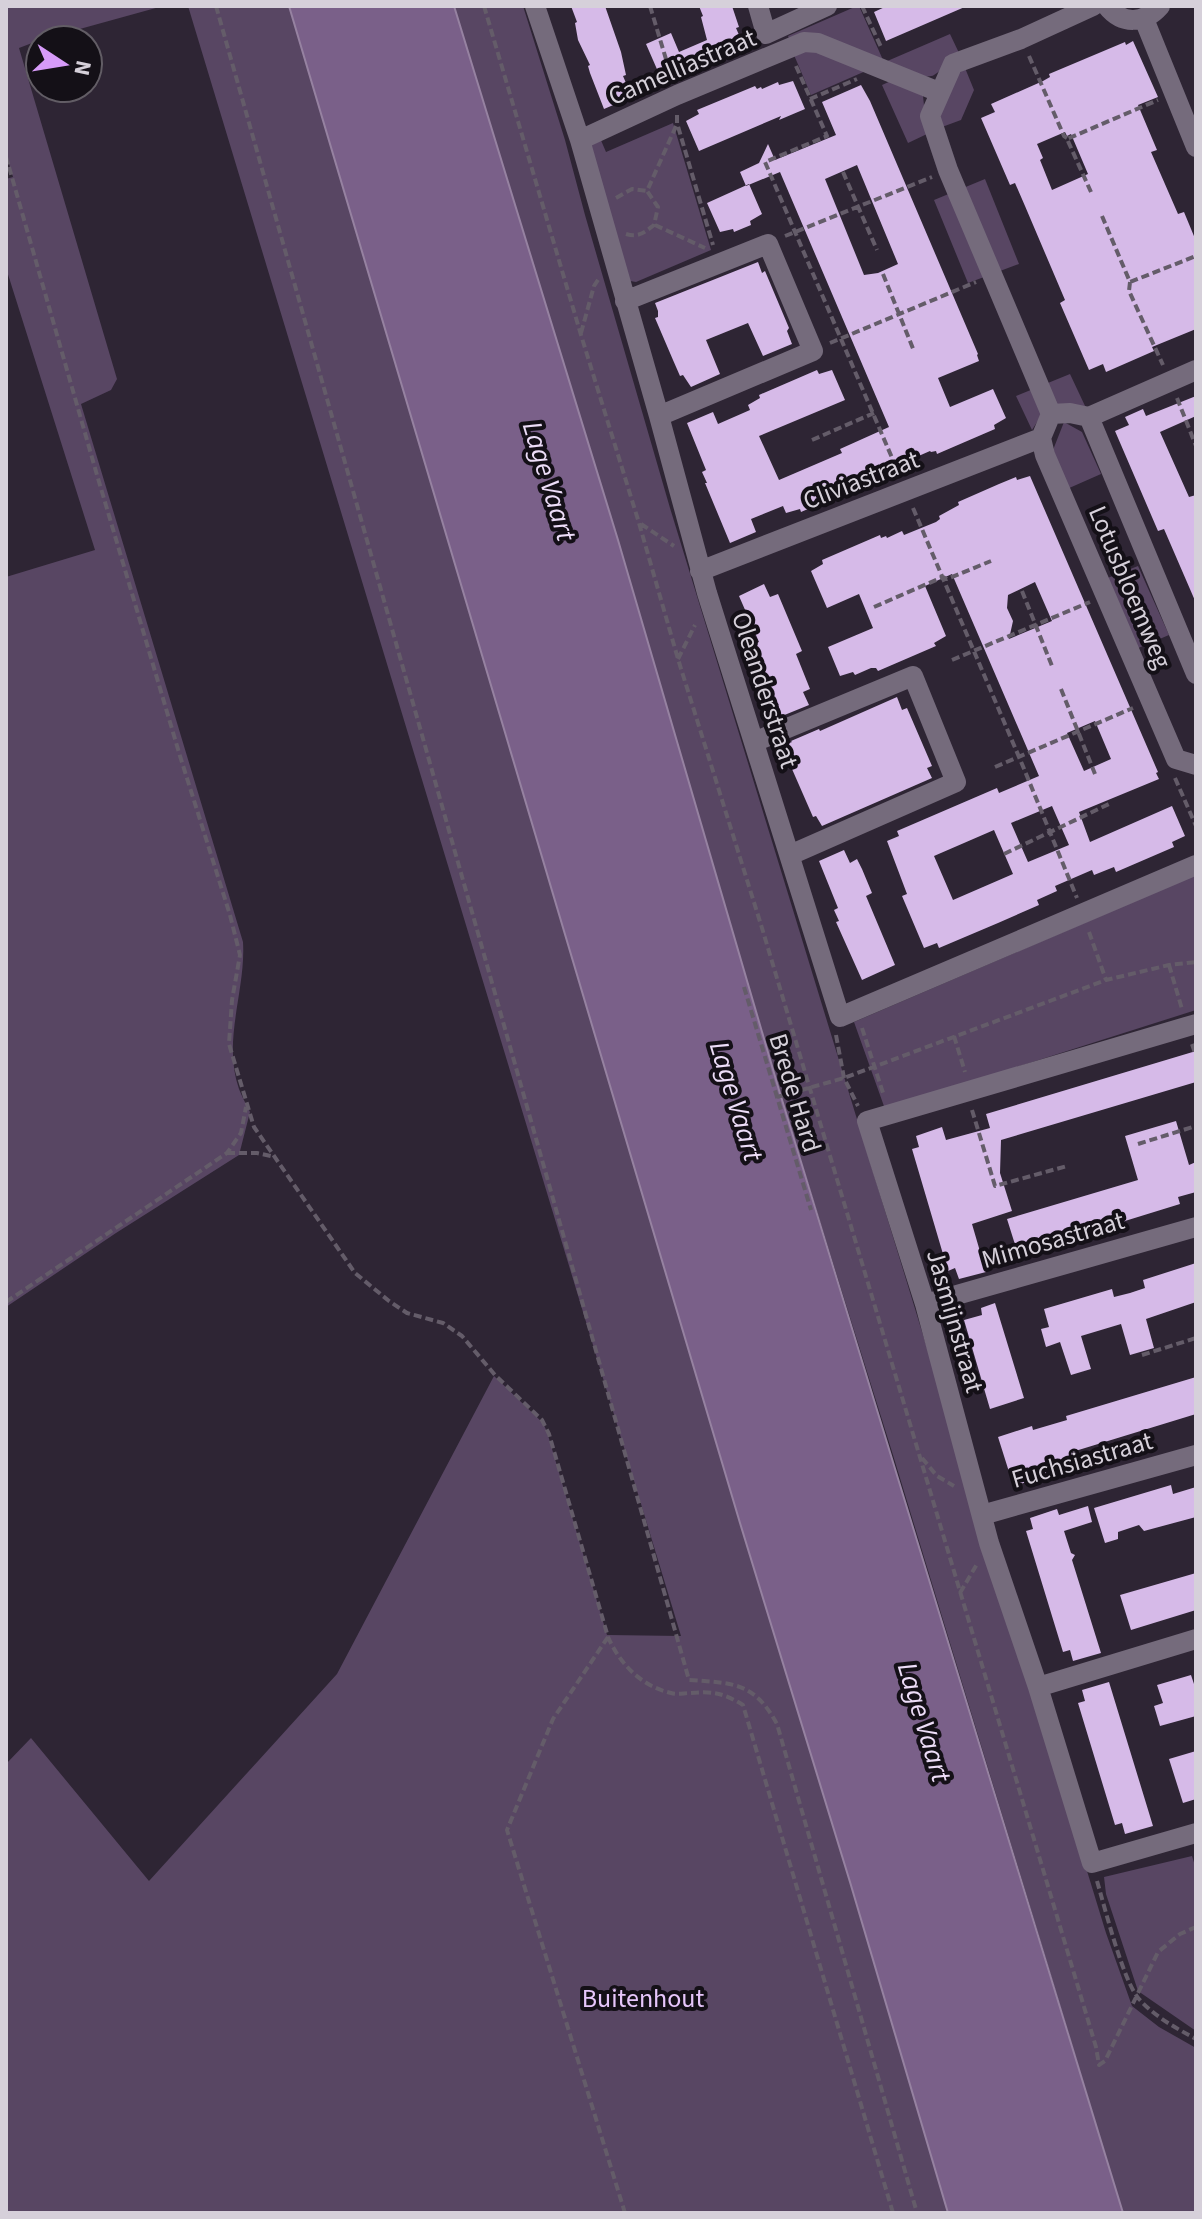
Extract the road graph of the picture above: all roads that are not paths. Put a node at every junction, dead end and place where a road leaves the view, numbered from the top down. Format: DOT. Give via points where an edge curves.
graph roads {
  1 [pos="535,6"];
  2 [pos="758,6"];
  3 [pos="827,6"];
  4 [pos="1093,6"];
  5 [pos="1107,6"];
  6 [pos="1152,12"];
  7 [pos="939,92"];
  8 [pos="580,140"];
  9 [pos="1196,147"];
  10 [pos="625,301"];
  11 [pos="1196,370"];
  12 [pos="1051,414"];
  13 [pos="659,416"];
  14 [pos="1089,417"];
  15 [pos="1041,438"];
  16 [pos="699,565"];
  17 [pos="1196,674"];
  18 [pos="754,742"];
  19 [pos="1196,765"];
  20 [pos="790,855"];
  21 [pos="1196,865"];
  22 [pos="1191,1025"];
  23 [pos="1196,1227"];
  24 [pos="925,1304"];
  25 [pos="1196,1455"];
  26 [pos="982,1515"];
  27 [pos="1196,1639"];
  28 [pos="1038,1687"];
  29 [pos="1196,1833"];
  1 -- 8 [label="street, Oleanderstraat"];
  2 -- 3 [label="street" via="766,34"];
  4 -- 7 [label="street" via="953,64"];
  5 -- 6 [label="street" via="1125,20"];
  6 -- 9 [label="street"];
  7 -- 8 [label="street, Camelliastraat" via="804,42"];
  7 -- 12 [label="street" via="930,116 948,170"];
  8 -- 10 [label="street, Oleanderstraat" via="618,250"];
  10 -- 13 [label="street, Oleanderstraat"];
  10 -- 13 [label="street" via="768,244 813,351"];
  11 -- 14 [label="street"];
  12 -- 14 [label="street"];
  12 -- 15 [label="street"];
  13 -- 16 [label="street, Oleanderstraat"];
  14 -- 17 [label="street, Lotusbloemweg"];
  15 -- 16 [label="street, Cliviastraat"];
  15 -- 19 [label="street, Lotusbloemweg" via="1176,759"];
  16 -- 18 [label="street, Oleanderstraat"];
  18 -- 20 [label="street, Oleanderstraat"];
  18 -- 20 [label="street" via="913,676 956,782"];
  20 -- 21 [label="street, Oleanderstraat" via="848,1014"];
  22 -- 24 [label="street, Jasmijnstraat" via="867,1121"];
  23 -- 24 [label="street, Mimosastraat"];
  24 -- 26 [label="street, Jasmijnstraat"];
  25 -- 26 [label="street, Fuchsiastraat"];
  26 -- 28 [label="street, Jasmijnstraat"];
  27 -- 28 [label="street"];
  28 -- 29 [label="street, Jasmijnstraat" via="1092,1863"];
}
